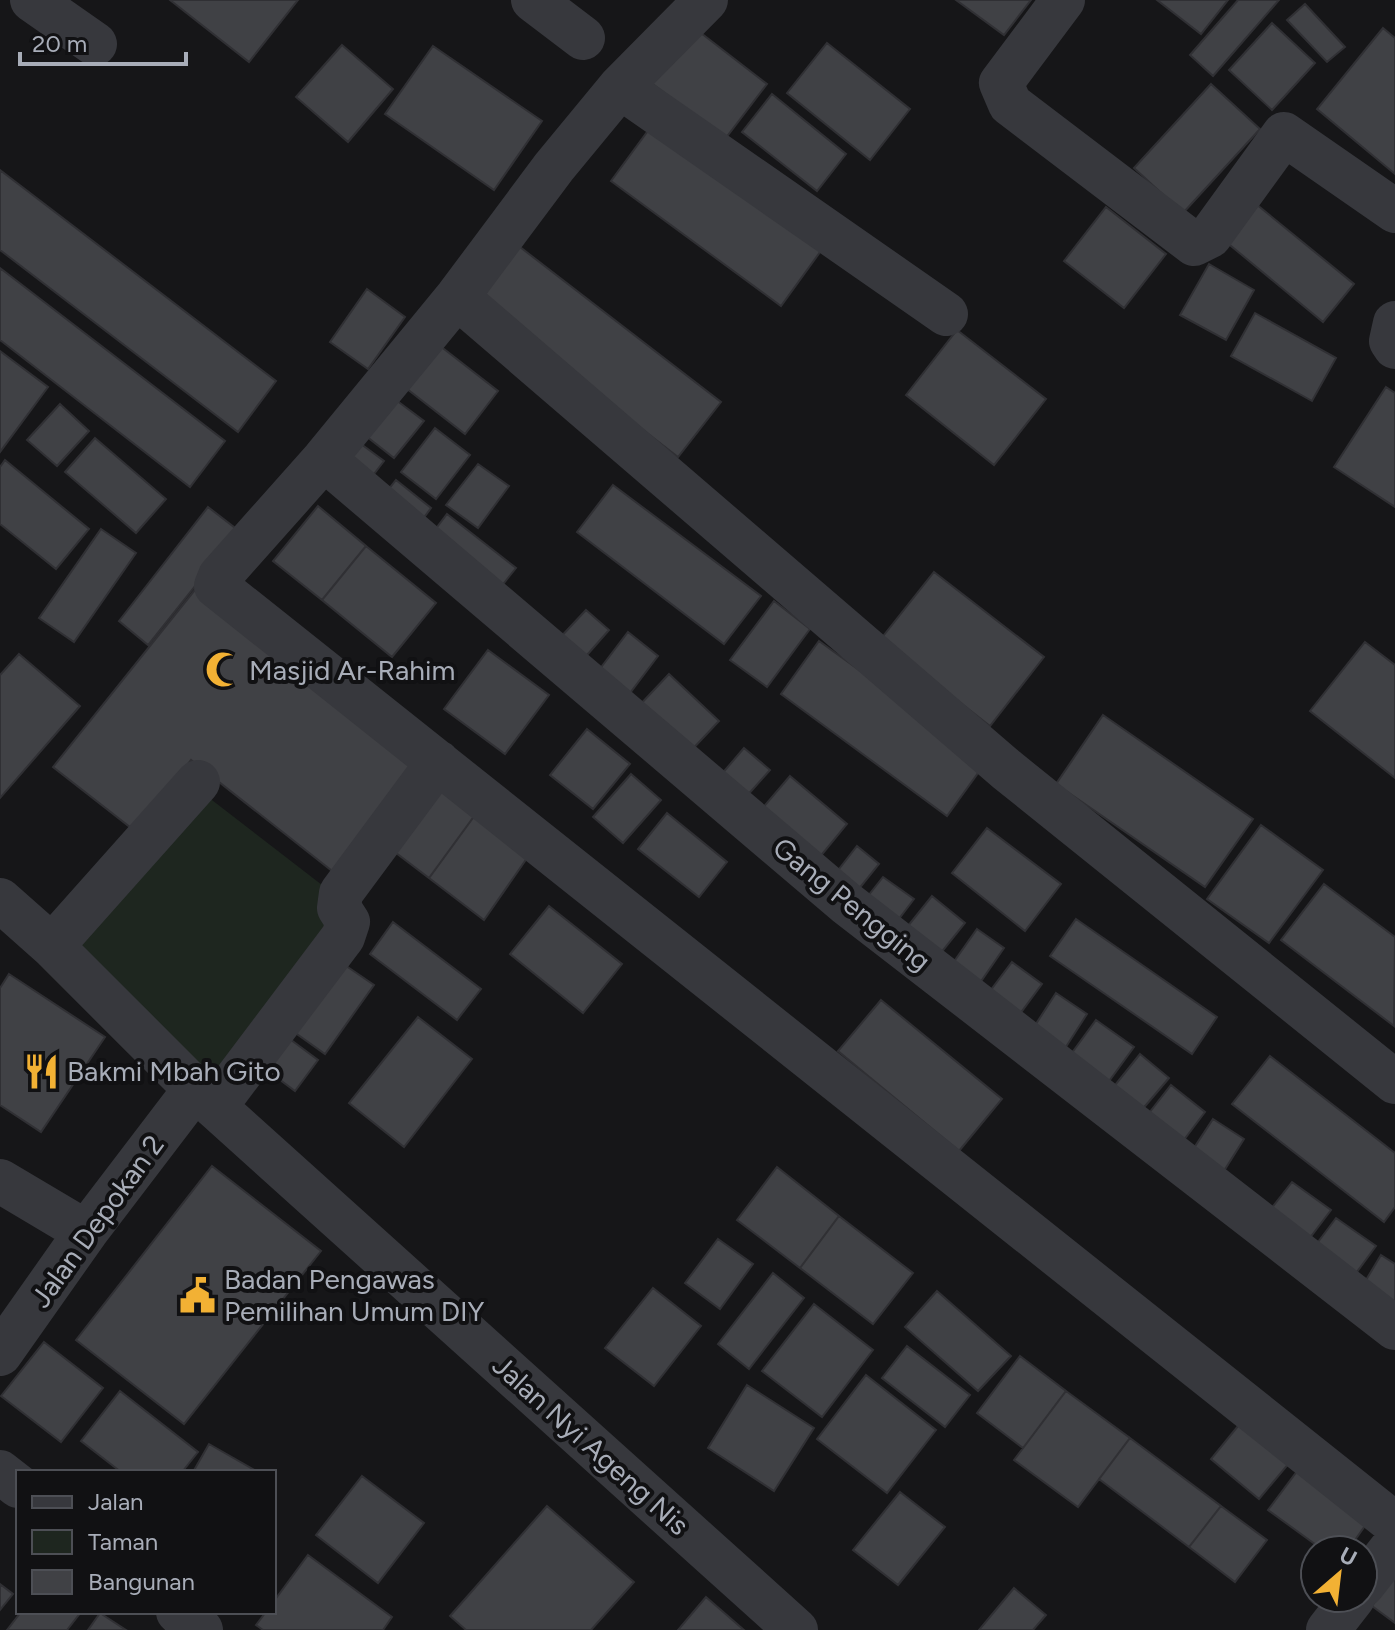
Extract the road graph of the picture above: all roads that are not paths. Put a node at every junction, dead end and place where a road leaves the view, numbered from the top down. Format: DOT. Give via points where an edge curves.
graph roads {
  1 [pos="32,0"];
  2 [pos="533,0"];
  3 [pos="706,0"];
  4 [pos="1063,0"];
  5 [pos="583,38"];
  6 [pos="95,44"];
  7 [pos="620,87"];
  8 [pos="1395,211"];
  9 [pos="457,297"];
  10 [pos="946,314"];
  11 [pos="1395,323"];
  12 [pos="1395,347"];
  13 [pos="324,459"];
  14 [pos="438,762"];
  15 [pos="198,782"];
  16 [pos="0,900"];
  17 [pos="52,946"];
  18 [pos="1395,1082"];
  19 [pos="205,1098"];
  20 [pos="0,1181"];
  21 [pos="86,1232"];
  22 [pos="1395,1328"];
  23 [pos="0,1354"];
  24 [pos="0,1472"];
  25 [pos="16,1484"];
  26 [pos="1395,1524"];
  27 [pos="1395,1544"];
  28 [pos="1379,1568"];
  29 [pos="181,1614"];
  30 [pos="201,1630"];
  31 [pos="796,1630"];
  1 -- 6 [label="street"];
  2 -- 5 [label="street"];
  3 -- 7 [label="street"];
  4 -- 8 [label="street" via="1001,83 1002,93 1194,244 1210,236 1284,134"];
  7 -- 9 [label="street"];
  7 -- 10 [label="street"];
  9 -- 13 [label="street"];
  9 -- 18 [label="street" via="1007,770"];
  11 -- 12 [label="street"];
  13 -- 14 [label="street" via="216,586"];
  13 -- 22 [label="street, Gang Pengging" via="846,903"];
  14 -- 19 [label="street, Jalan Depokan 2" via="341,893 339,908 348,922 343,937"];
  14 -- 26 [label="street"];
  15 -- 17 [label="street"];
  16 -- 17 [label="street, Jalan Nyi Ageng Nis"];
  17 -- 19 [label="street, Jalan Nyi Ageng Nis"];
  19 -- 21 [label="street, Jalan Depokan 2"];
  19 -- 31 [label="street, Jalan Nyi Ageng Nis"];
  20 -- 21 [label="street"];
  21 -- 23 [label="street, Jalan Depokan 2"];
  24 -- 25 [label="street"];
  27 -- 28 [label="street"];
  29 -- 30 [label="street"];
}
